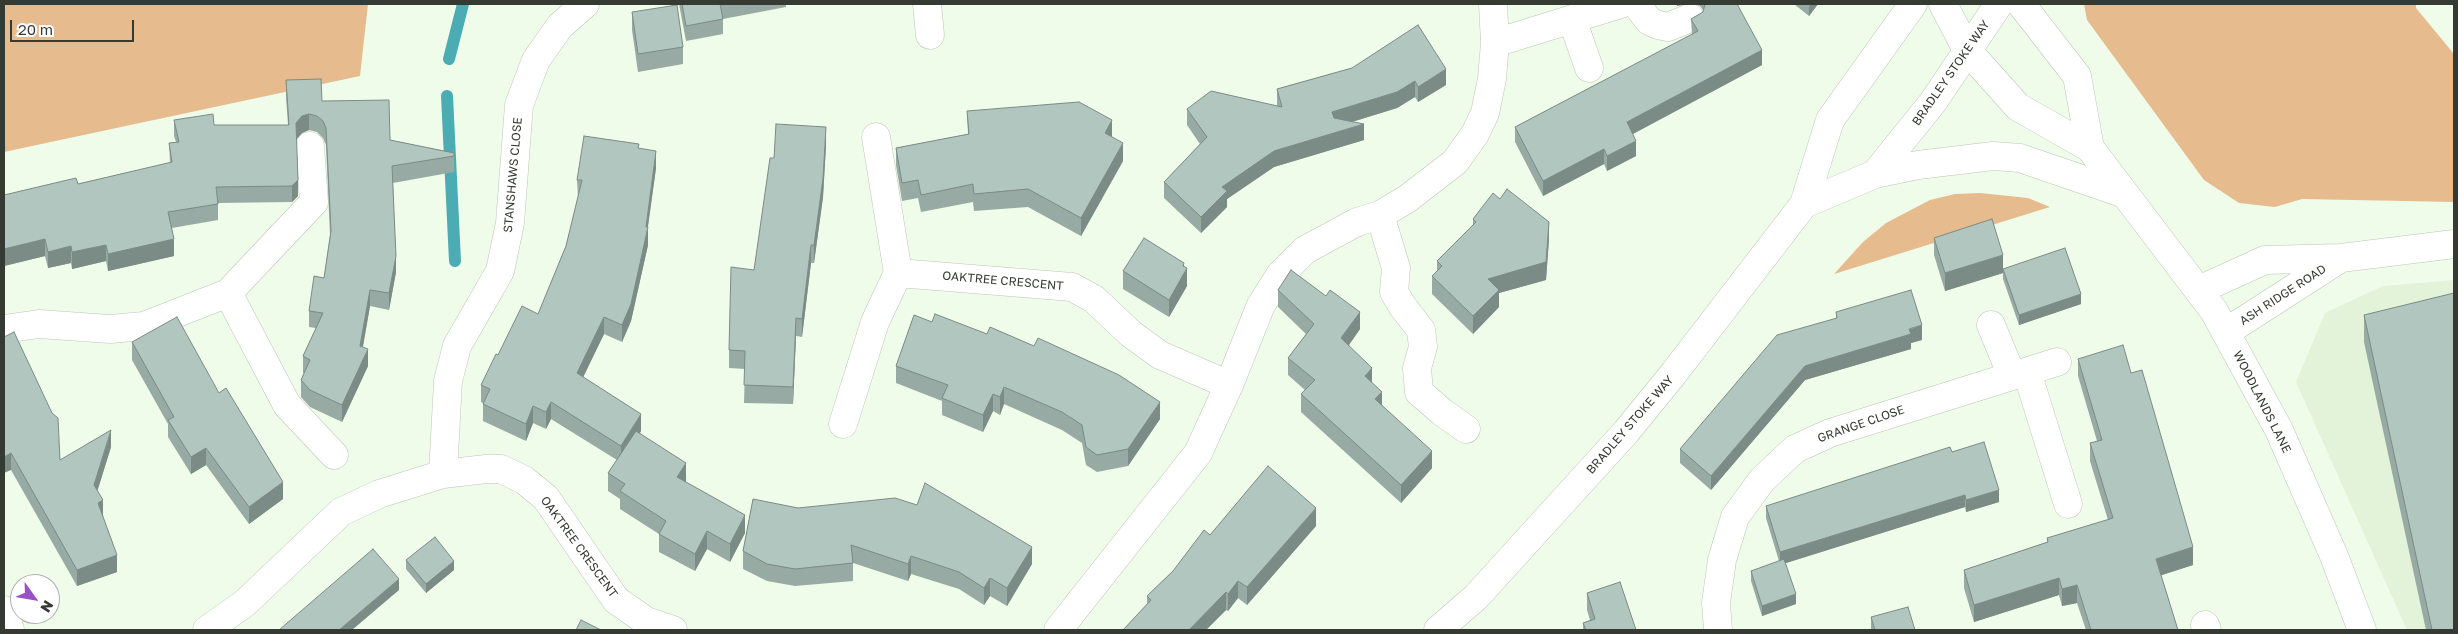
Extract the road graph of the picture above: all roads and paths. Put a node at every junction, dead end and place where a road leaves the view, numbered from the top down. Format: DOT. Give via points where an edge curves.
graph roads {
  1 [pos="585,4"];
  2 [pos="927,4"];
  3 [pos="1494,4"];
  4 [pos="1621,4"];
  5 [pos="1636,4"];
  6 [pos="1913,4"];
  7 [pos="1943,4"];
  8 [pos="1999,4"];
  9 [pos="2021,4"];
  10 [pos="1690,18"];
  11 [pos="1572,19"];
  12 [pos="930,35"];
  13 [pos="1495,43"];
  14 [pos="1968,50"];
  15 [pos="1589,68"];
  16 [pos="876,137"];
  17 [pos="310,146"];
  18 [pos="2090,148"];
  19 [pos="1876,174"];
  20 [pos="2126,194"];
  21 [pos="1804,204"];
  22 [pos="1380,215"];
  23 [pos="2454,244"];
  24 [pos="2341,258"];
  25 [pos="898,273"];
  26 [pos="2199,290"];
  27 [pos="228,294"];
  28 [pos="1991,324"];
  29 [pos="4,329"];
  30 [pos="2226,332"];
  31 [pos="2057,362"];
  32 [pos="2019,374"];
  33 [pos="1228,386"];
  34 [pos="843,424"];
  35 [pos="1466,429"];
  36 [pos="334,455"];
  37 [pos="443,474"];
  38 [pos="2068,504"];
  39 [pos="4,610"];
  40 [pos="10,630"];
  41 [pos="207,630"];
  42 [pos="673,630"];
  43 [pos="1058,630"];
  44 [pos="1438,630"];
  45 [pos="1718,630"];
  46 [pos="2362,630"];
  1 -- 37 [label="street, STANSHAWS CLOSE" via="560,26 536,60 519,105 510,223 500,271 458,346 448,382"];
  2 -- 12 [label="street"];
  3 -- 13 [label="street"];
  4 -- 11 [label="street"];
  5 -- 10 [label="street" via="1649,21 1658,25 1668,27"];
  6 -- 21 [label="street, BRADLEY STOKE WAY" via="1830,120"];
  7 -- 14 [label="street, WOODLANDS LANE"];
  8 -- 14 [label="street, BRADLEY STOKE WAY"];
  9 -- 18 [label="street, WOODLANDS LANE" via="2077,76"];
  11 -- 13 [label="street"];
  11 -- 15 [label="street"];
  13 -- 22 [label="street" via="1485,113 1475,134 1455,162"];
  14 -- 18 [label="street, WOODLANDS LANE" via="2018,107"];
  14 -- 19 [label="street, BRADLEY STOKE WAY" via="1934,102"];
  16 -- 25 [label="street"];
  17 -- 27 [label="street" via="314,202"];
  18 -- 20 [label="street, WOODLANDS LANE"];
  19 -- 20 [label="street" via="1918,164 1993,156 2020,158"];
  19 -- 21 [label="street, BRADLEY STOKE WAY"];
  20 -- 26 [label="street, WOODLANDS LANE"];
  21 -- 44 [label="street, BRADLEY STOKE WAY" via="1626,432 1476,597"];
  22 -- 33 [label="street" via="1357,222 1305,250 1280,275 1261,305"];
  22 -- 35 [label="street" via="1396,268 1394,292 1421,330 1423,347 1417,368 1419,392"];
  23 -- 24 [label="street, ASH RIDGE ROAD"];
  24 -- 26 [label="street, ASH RIDGE ROAD" via="2265,260"];
  24 -- 30 [label="street, ASH RIDGE ROAD"];
  25 -- 33 [label="street, OAKTREE CRESCENT" via="1072,287 1094,299 1131,334 1160,355"];
  25 -- 34 [label="street" via="875,322"];
  26 -- 30 [label="street, WOODLANDS LANE"];
  27 -- 29 [label="street" via="144,326 110,329 38,324"];
  27 -- 36 [label="street" via="286,404"];
  28 -- 32 [label="street"];
  30 -- 46 [label="street, WOODLANDS LANE" via="2279,430 2334,556"];
  31 -- 32 [label="street, GRANGE CLOSE"];
  32 -- 38 [label="street"];
  32 -- 45 [label="street, GRANGE CLOSE" via="1830,433 1795,450 1762,480 1735,517 1722,560 1716,603"];
  33 -- 43 [label="street" via="1198,453"];
  37 -- 41 [label="street, OAKTREE CRESCENT" via="379,494 341,512 245,603"];
  37 -- 42 [label="street, OAKTREE CRESCENT" via="501,469 524,480 546,498 616,600 646,621"];
  39 -- 40 [label="street"];
}
